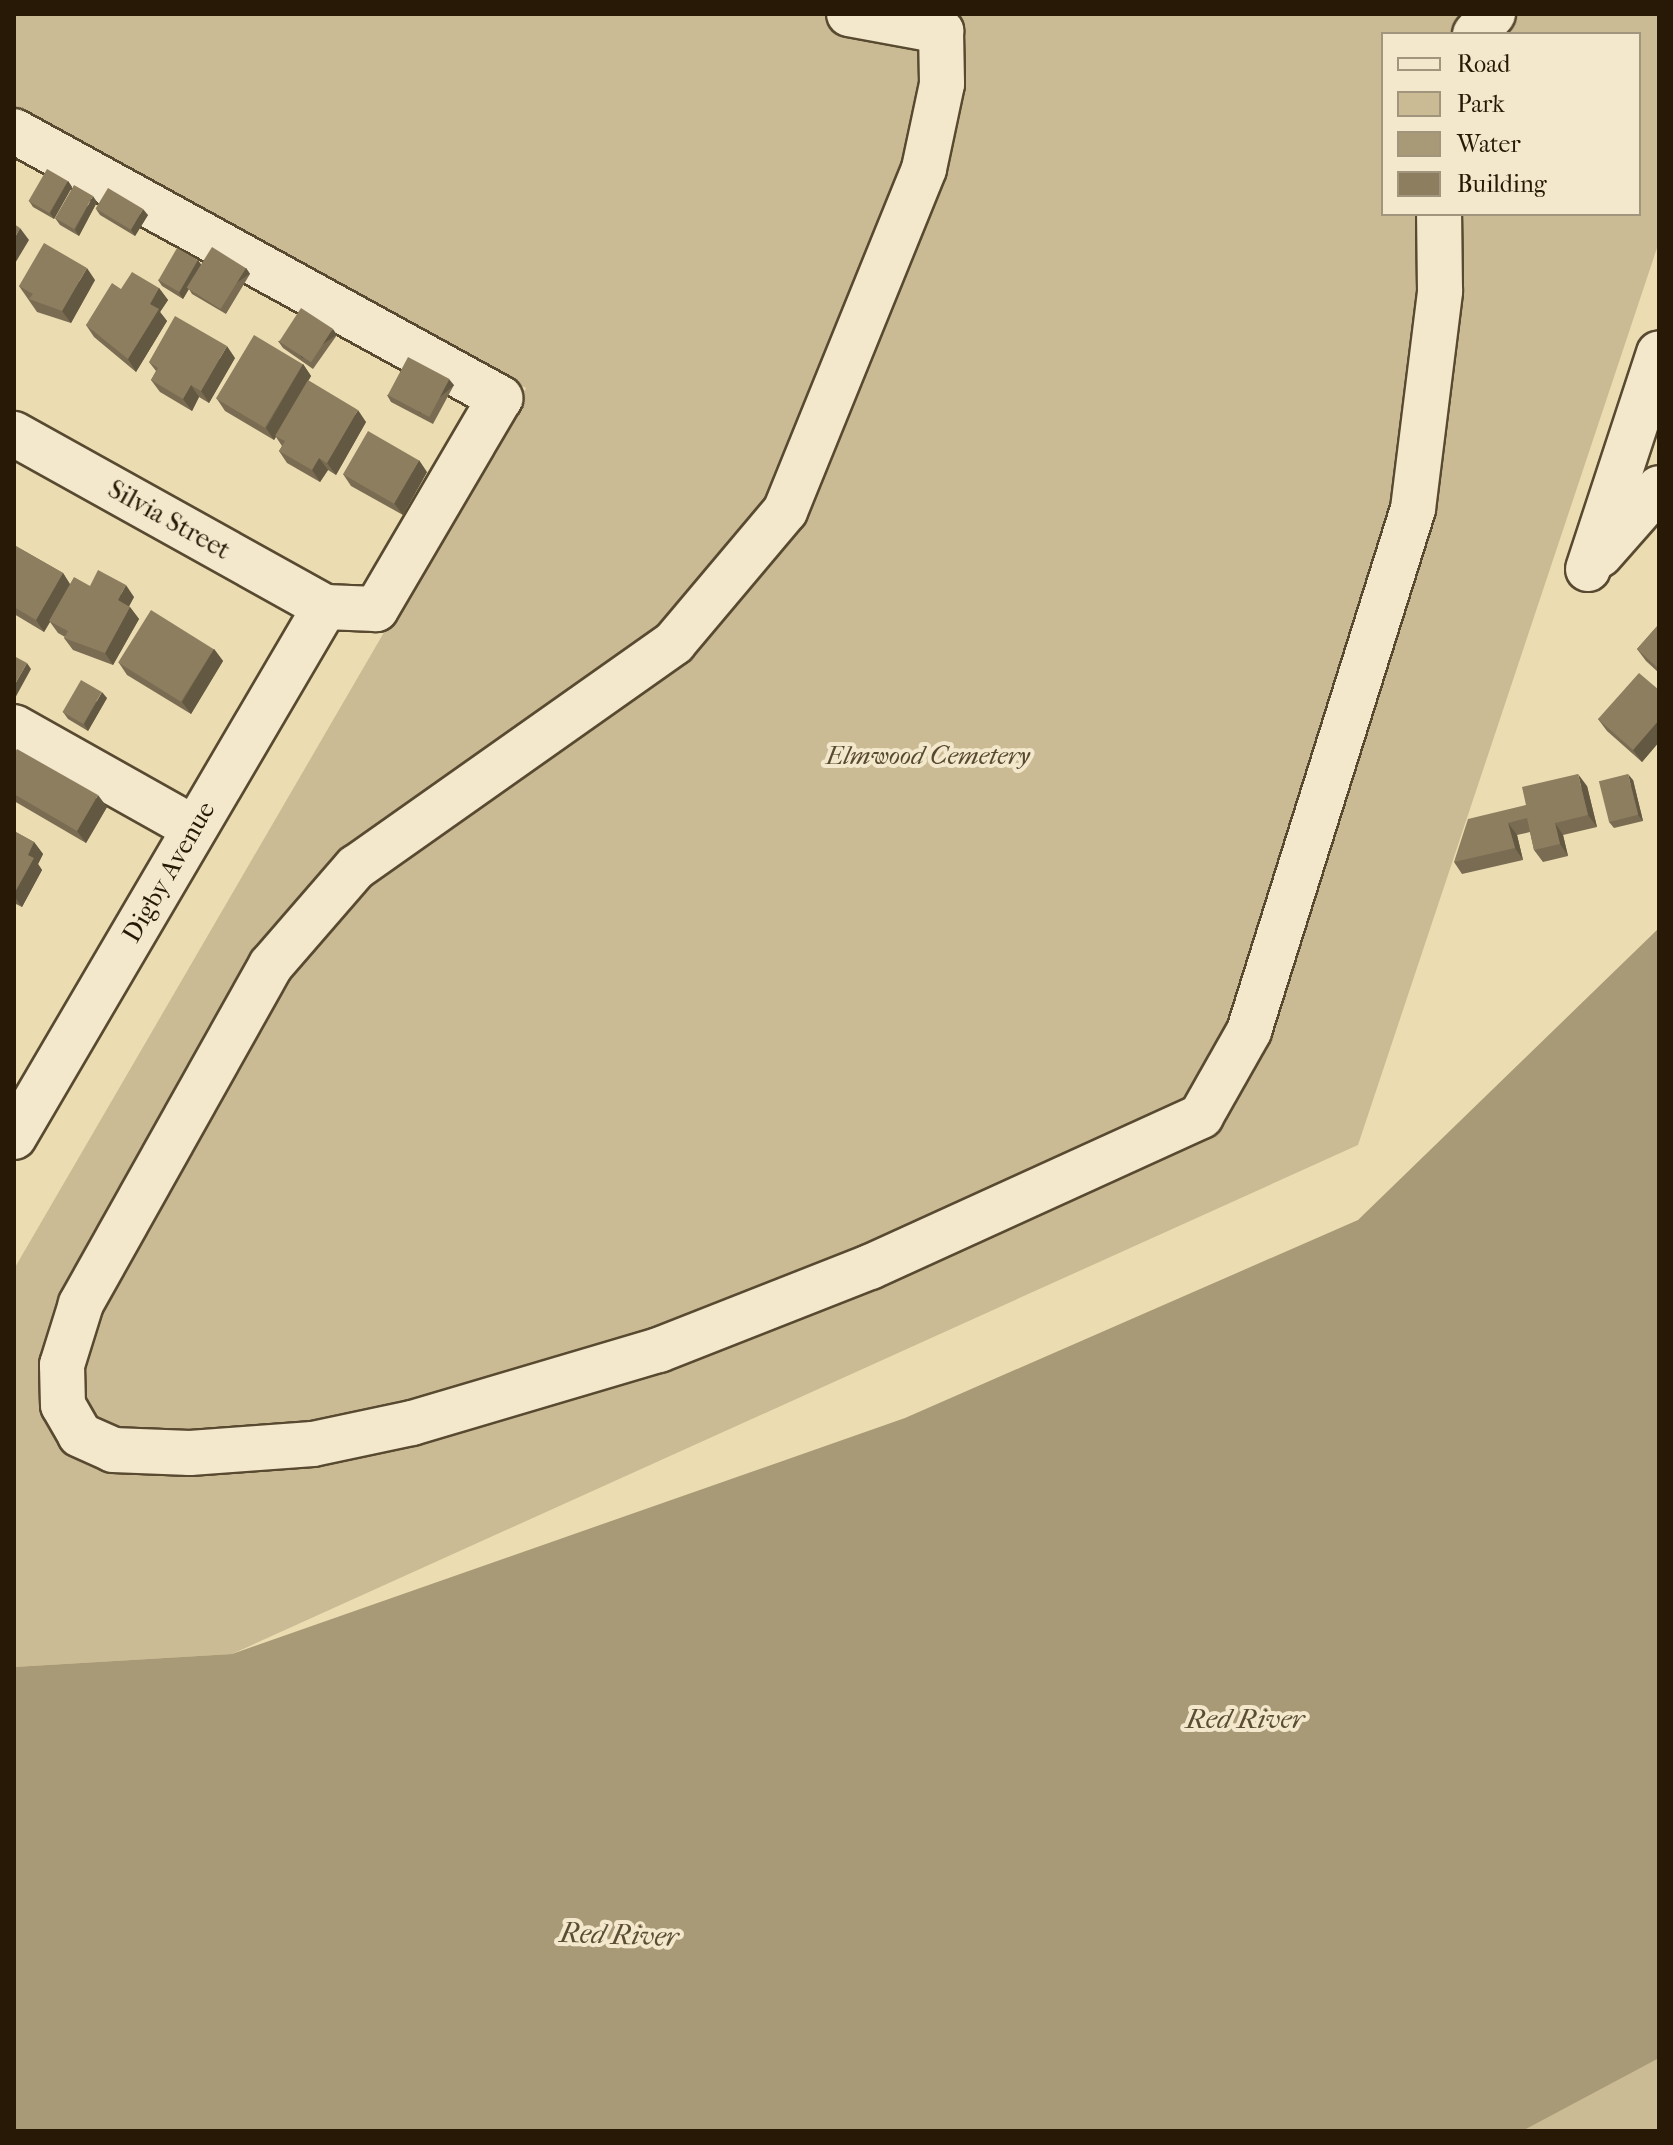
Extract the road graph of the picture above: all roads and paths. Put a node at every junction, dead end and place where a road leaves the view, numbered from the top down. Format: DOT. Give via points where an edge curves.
graph roads {
  1 [pos="849,14"];
  2 [pos="1493,14"];
  3 [pos="942,22"];
  4 [pos="1477,32"];
  5 [pos="14,131"];
  6 [pos="1439,216"];
  7 [pos="1659,353"];
  8 [pos="14,434"];
  9 [pos="1659,488"];
  10 [pos="325,607"];
  11 [pos="14,727"];
  12 [pos="194,828"];
  13 [pos="26,1089"];
  14 [pos="14,1137"];
  1 -- 3 [label="street"];
  2 -- 4 [label="street"];
  3 -- 6 [label="street" via="942,84 924,169 785,511 674,643 356,867 271,965 81,1304 62,1365 63,1405 80,1435 113,1450 190,1453 313,1444 412,1423 715,1328 870,1267 1201,1116 1223,1088 1249,1031 1413,509 1440,291"];
  5 -- 10 [label="street" via="500,398 376,609"];
  7 -- 9 [label="street" via="1588,569"];
  8 -- 10 [label="street, Silvia Street"];
  10 -- 12 [label="street, Digby Avenue"];
  11 -- 12 [label="street"];
  12 -- 13 [label="street, Digby Avenue"];
  13 -- 14 [label="street, Digby Avenue"];
}
